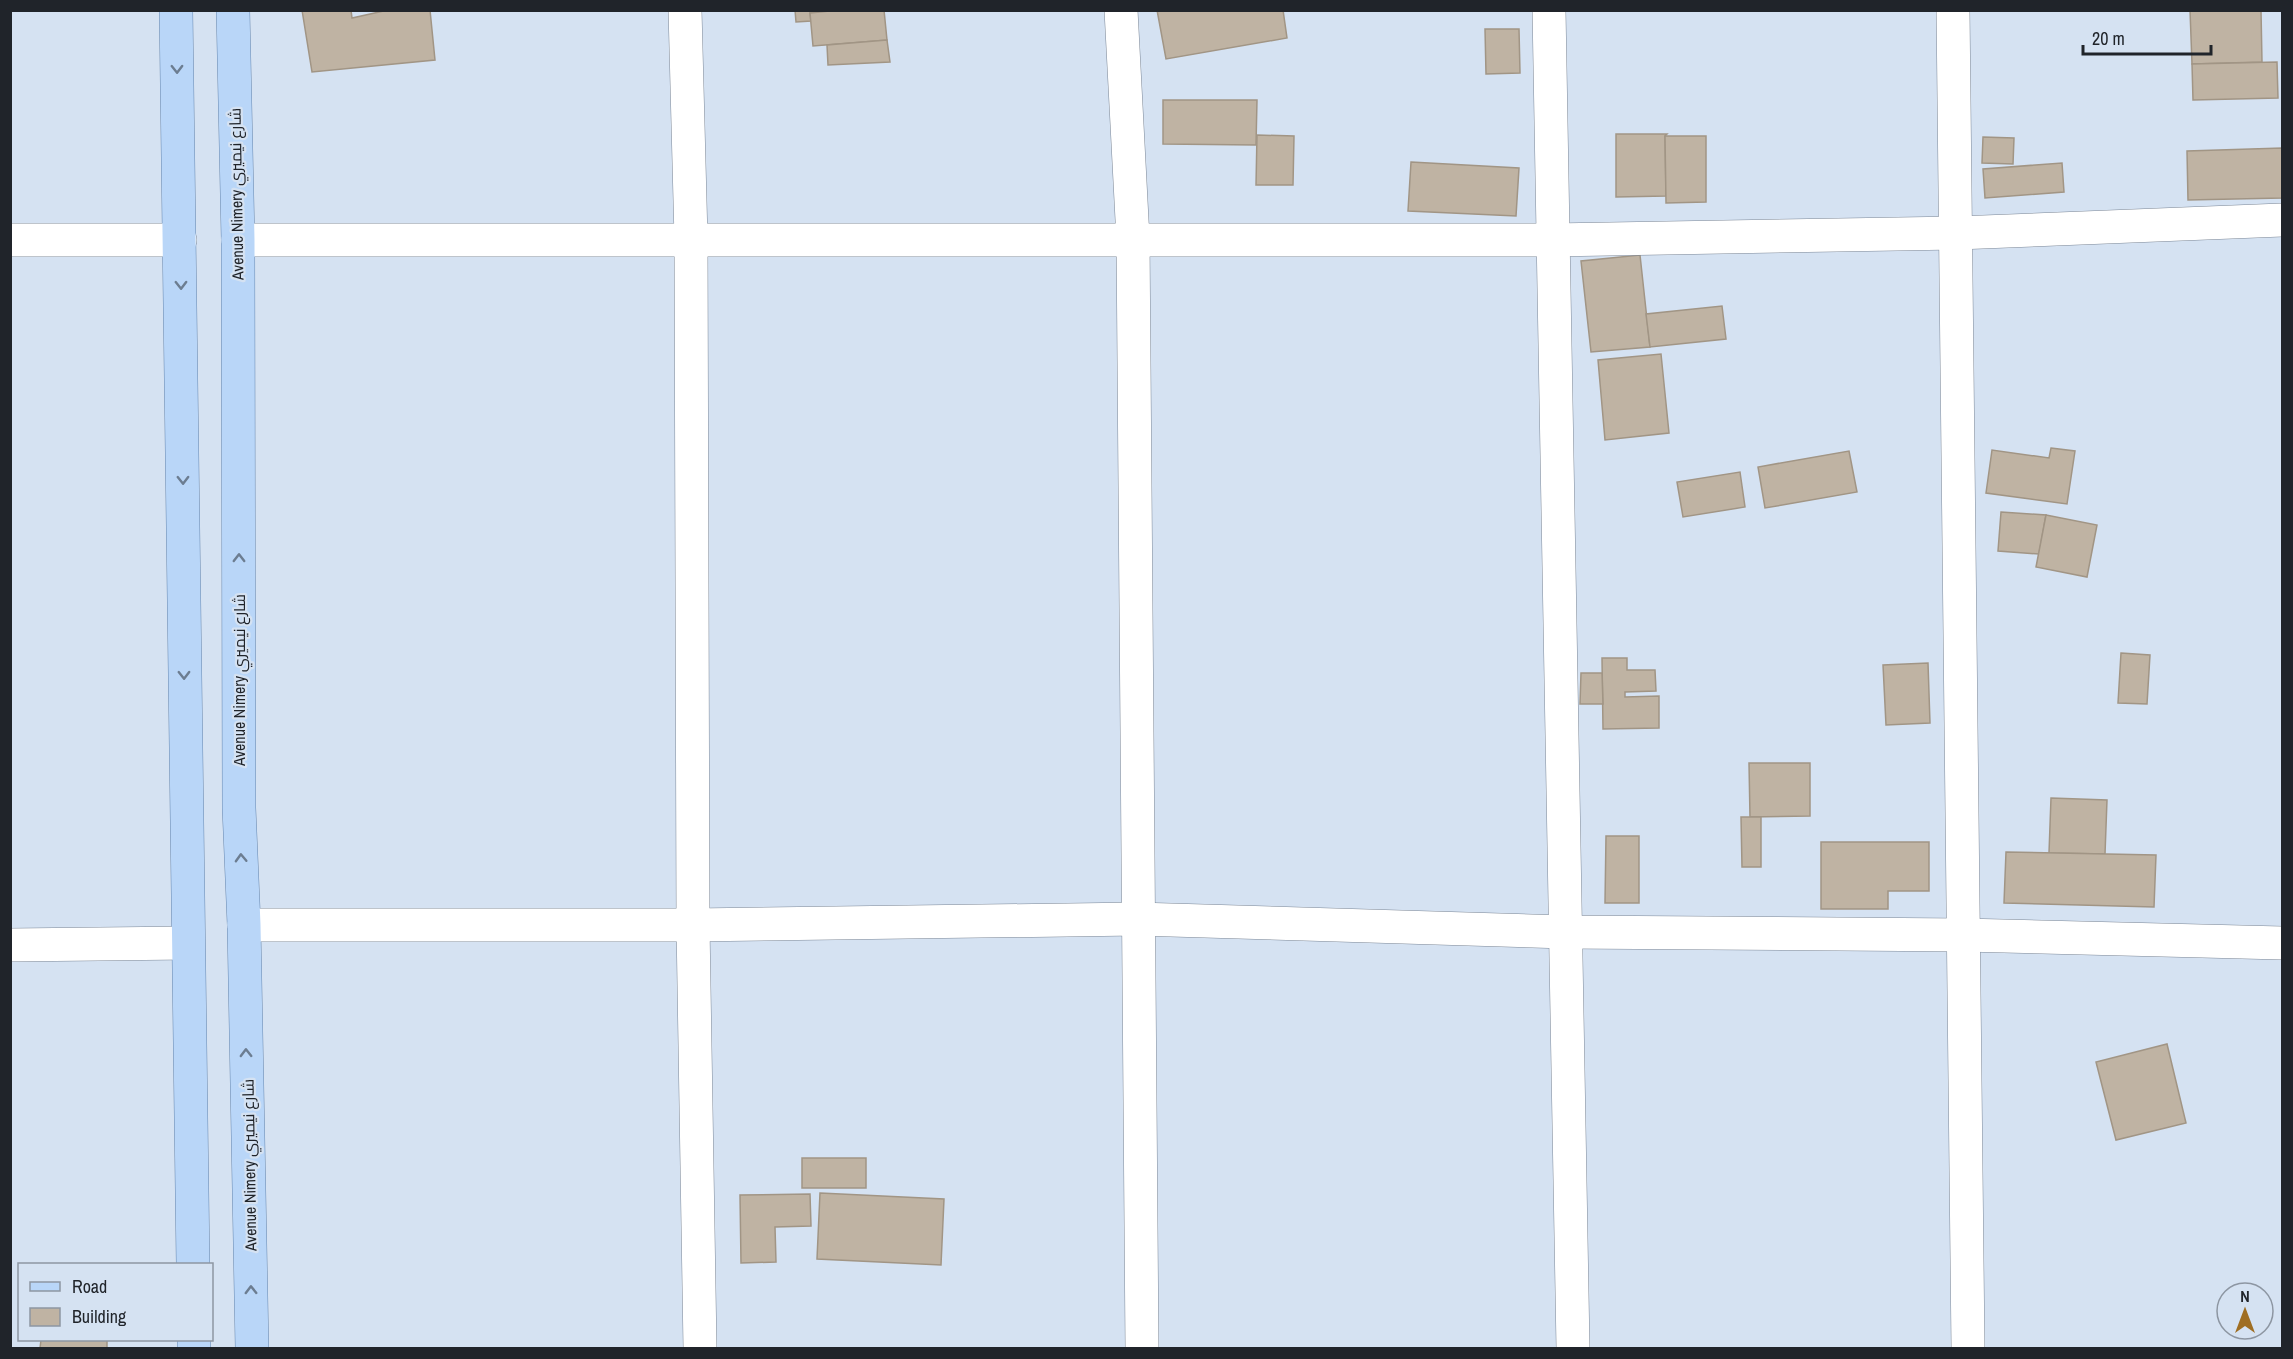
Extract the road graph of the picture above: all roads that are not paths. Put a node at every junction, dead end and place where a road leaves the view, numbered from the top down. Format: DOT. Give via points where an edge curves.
graph roads {
  1 [pos="176,10"];
  2 [pos="233,10"];
  3 [pos="685,10"];
  4 [pos="1121,10"];
  5 [pos="1549,10"];
  6 [pos="1953,10"];
  7 [pos="2283,220"];
  8 [pos="1957,233"];
  9 [pos="691,239"];
  10 [pos="1133,239"];
  11 [pos="10,240"];
  12 [pos="180,240"];
  13 [pos="238,240"];
  14 [pos="1552,240"];
  15 [pos="1137,919"];
  16 [pos="244,925"];
  17 [pos="693,925"];
  18 [pos="1566,932"];
  19 [pos="1963,935"];
  20 [pos="188,943"];
  21 [pos="2283,943"];
  22 [pos="10,945"];
  23 [pos="193,1263"];
  24 [pos="252,1348"];
  25 [pos="700,1348"];
  26 [pos="1142,1348"];
  27 [pos="1573,1348"];
  28 [pos="1968,1348"];
  1 -- 12 [label="main road, one-way"];
  2 -- 13 [label="main road, Avenue Nimery شارع نيميري"];
  3 -- 9 [label="street"];
  4 -- 10 [label="street"];
  5 -- 14 [label="street"];
  6 -- 8 [label="street"];
  7 -- 8 [label="street"];
  8 -- 14 [label="street"];
  8 -- 19 [label="street"];
  9 -- 10 [label="street"];
  9 -- 13 [label="street"];
  9 -- 17 [label="street"];
  10 -- 14 [label="street"];
  10 -- 15 [label="street"];
  11 -- 12 [label="street"];
  12 -- 20 [label="main road, one-way"];
  16 -- 13 [label="main road, Avenue Nimery شارع نيميري, one-way" via="239,808"];
  14 -- 18 [label="street"];
  15 -- 17 [label="street"];
  15 -- 18 [label="street"];
  15 -- 26 [label="street"];
  16 -- 17 [label="street"];
  24 -- 16 [label="main road, Avenue Nimery شارع نيميري, one-way"];
  17 -- 25 [label="street"];
  18 -- 19 [label="street"];
  18 -- 27 [label="street"];
  19 -- 21 [label="street"];
  19 -- 28 [label="street"];
  20 -- 22 [label="street"];
  20 -- 23 [label="main road"];
}
